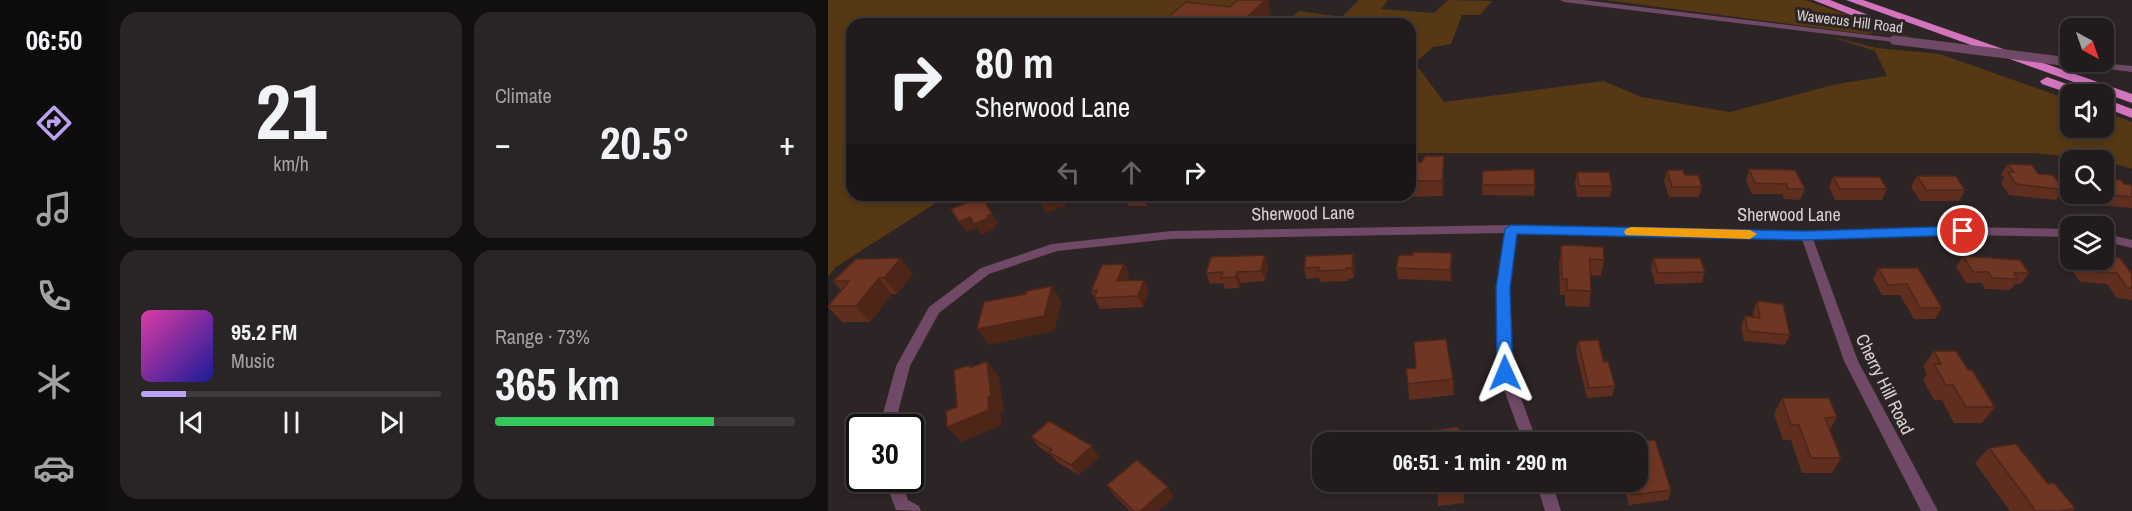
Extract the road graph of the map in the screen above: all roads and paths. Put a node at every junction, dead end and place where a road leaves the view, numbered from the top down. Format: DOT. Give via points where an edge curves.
graph roads {
  1 [pos="1564,0"];
  2 [pos="1819,0"];
  3 [pos="1852,0"];
  4 [pos="2132,69"];
  5 [pos="2060,86"];
  6 [pos="2132,99"];
  7 [pos="2114,107"];
  8 [pos="2132,114"];
  9 [pos="1511,229"];
  10 [pos="2060,233"];
  11 [pos="1806,235"];
  12 [pos="2114,239"];
  13 [pos="2132,243"];
  14 [pos="890,414"];
  15 [pos="1526,432"];
  16 [pos="897,492"];
  17 [pos="1547,492"];
  18 [pos="913,511"];
  19 [pos="1553,511"];
  20 [pos="1930,511"];
  1 -- 4 [label="street, Wawecus Hill Road, bridge"];
  2 -- 5 [label="highway"];
  3 -- 6 [label="highway"];
  7 -- 8 [label="highway"];
  9 -- 11 [label="street, Sherwood Lane"];
  9 -- 14 [label="street, Sherwood Lane" via="1171,235 1056,247 985,271 934,310 903,366"];
  9 -- 15 [label="street" via="1503,288 1505,373"];
  10 -- 11 [label="street, Sherwood Lane"];
  11 -- 20 [label="street, Cherry Hill Road" via="1851,361"];
  12 -- 13 [label="street"];
  16 -- 18 [label="street" via="902,505"];
  17 -- 19 [label="street"];
}
